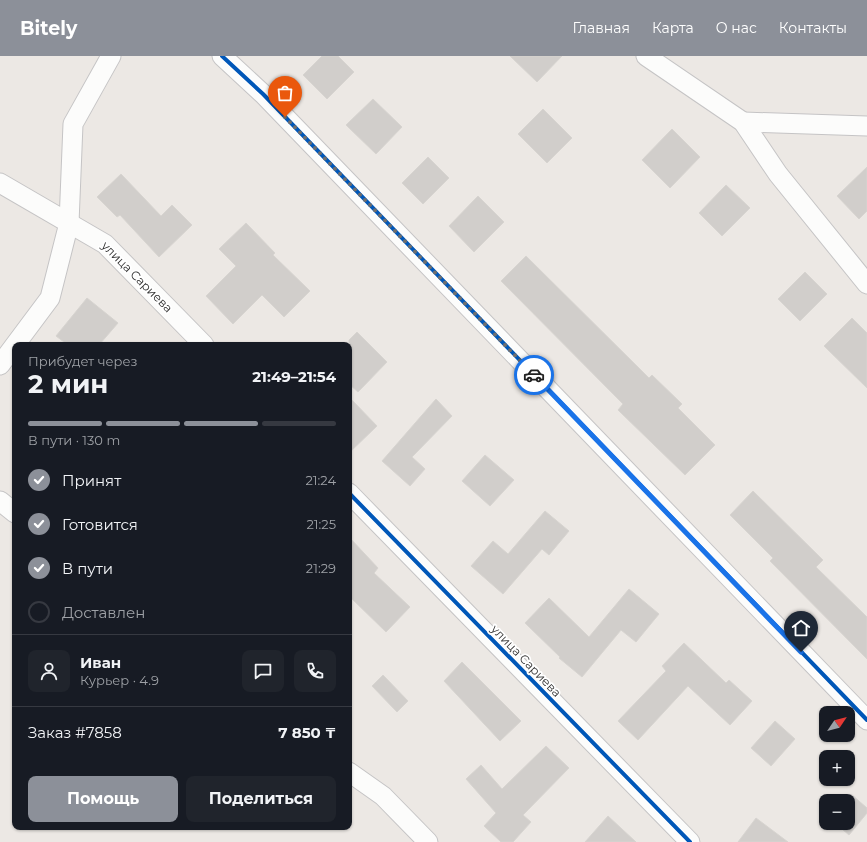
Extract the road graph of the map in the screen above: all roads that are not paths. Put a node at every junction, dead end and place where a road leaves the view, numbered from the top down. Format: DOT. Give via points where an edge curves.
graph roads {
  1 [pos="111,56"];
  2 [pos="222,56"];
  3 [pos="646,56"];
  4 [pos="743,122"];
  5 [pos="867,126"];
  6 [pos="0,183"];
  7 [pos="69,223"];
  8 [pos="867,284"];
  9 [pos="17,342"];
  10 [pos="201,342"];
  11 [pos="12,349"];
  12 [pos="0,365"];
  13 [pos="352,496"];
  14 [pos="0,501"];
  15 [pos="12,511"];
  16 [pos="867,720"];
  17 [pos="352,774"];
  18 [pos="428,842"];
  19 [pos="690,842"];
  1 -- 7 [label="street" via="73,124"];
  2 -- 16 [label="street" via="269,100"];
  3 -- 4 [label="street"];
  4 -- 5 [label="street"];
  4 -- 8 [label="street" via="778,174"];
  6 -- 7 [label="street, улица Сариева"];
  7 -- 9 [label="street" via="50,298"];
  7 -- 10 [label="street, улица Сариева" via="105,244"];
  11 -- 12 [label="street"];
  13 -- 19 [label="street, улица Сариева"];
  14 -- 15 [label="street"];
  17 -- 18 [label="street" via="383,796"];
}
